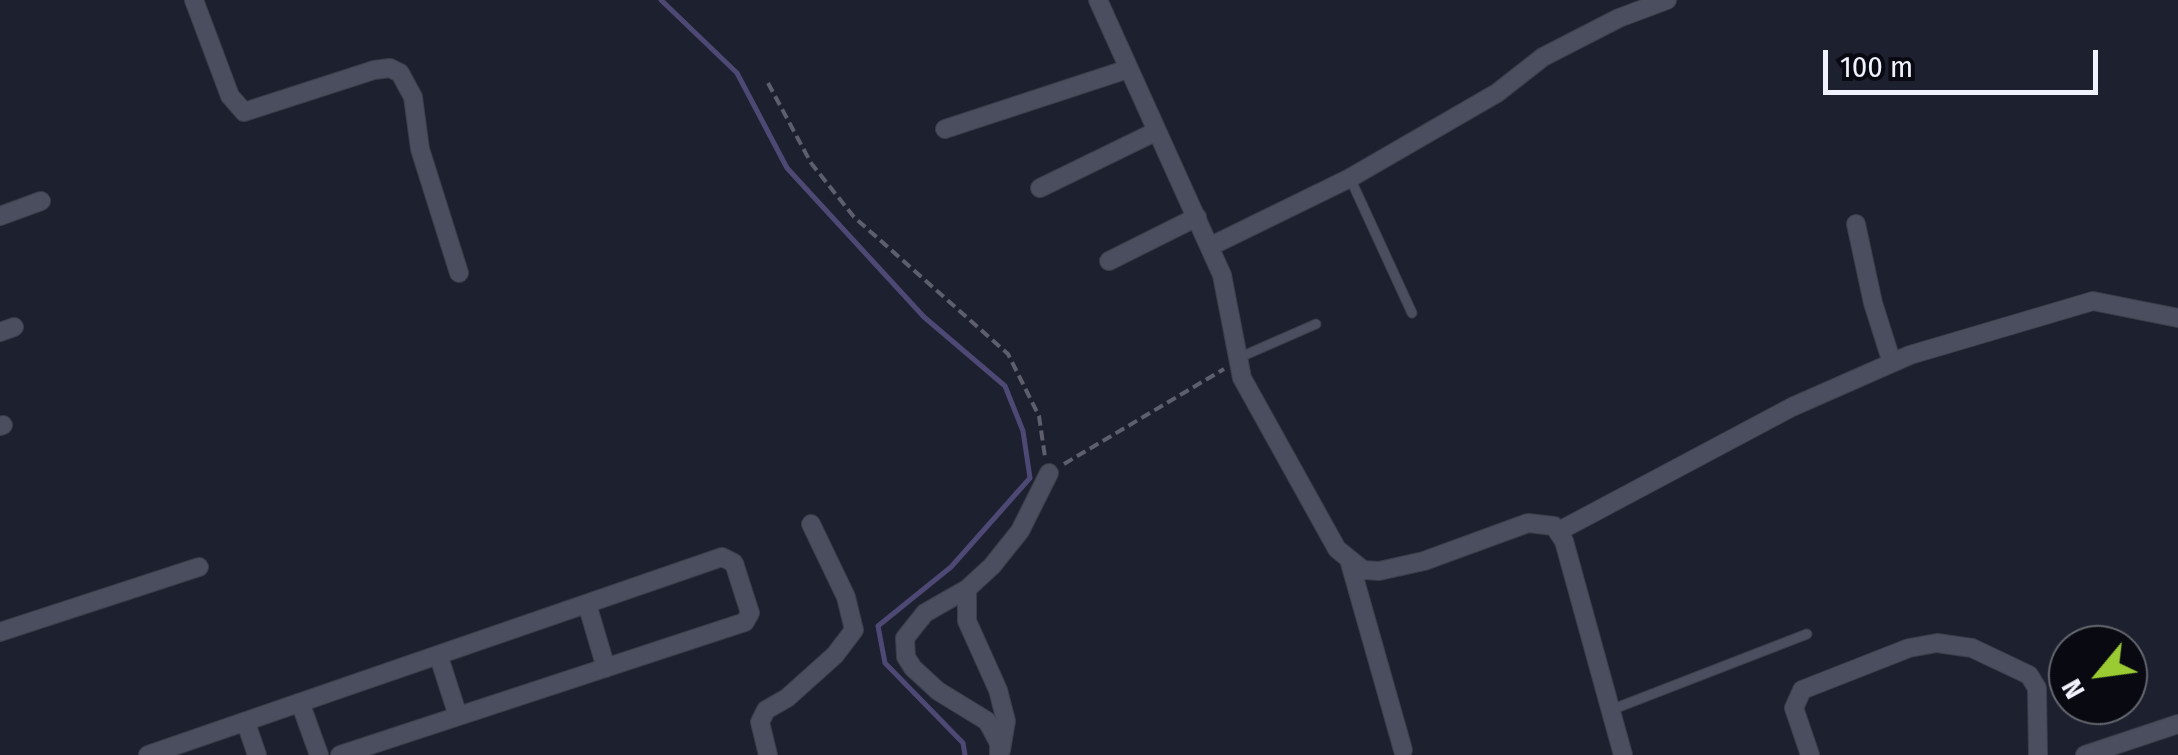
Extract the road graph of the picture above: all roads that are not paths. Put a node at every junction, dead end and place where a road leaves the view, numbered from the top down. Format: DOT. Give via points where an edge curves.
graph roads {
  1 [pos="194,0"];
  2 [pos="1098,0"];
  3 [pos="1667,0"];
  4 [pos="1128,69"];
  5 [pos="945,130"];
  6 [pos="1157,131"];
  7 [pos="1350,178"];
  8 [pos="1040,188"];
  9 [pos="40,200"];
  10 [pos="0,216"];
  11 [pos="1197,218"];
  12 [pos="1856,224"];
  13 [pos="1211,246"];
  14 [pos="1109,261"];
  15 [pos="459,273"];
  16 [pos="1412,313"];
  17 [pos="2178,318"];
  18 [pos="1316,324"];
  19 [pos="1236,360"];
  20 [pos="1892,363"];
  21 [pos="1049,473"];
  22 [pos="811,524"];
  23 [pos="1559,531"];
  24 [pos="1350,564"];
  25 [pos="198,567"];
  26 [pos="967,590"];
  27 [pos="587,604"];
  28 [pos="0,632"];
  29 [pos="1807,634"];
  30 [pos="439,657"];
  31 [pos="606,668"];
  32 [pos="301,705"];
  33 [pos="1611,710"];
  34 [pos="458,716"];
  35 [pos="246,723"];
  36 [pos="2178,724"];
  37 [pos="1402,750"];
  38 [pos="148,755"];
  39 [pos="256,755"];
  40 [pos="318,755"];
  41 [pos="340,755"];
  42 [pos="768,755"];
  43 [pos="999,755"];
  44 [pos="1623,755"];
  45 [pos="1810,755"];
  46 [pos="2038,755"];
  47 [pos="2085,755"];
  1 -- 15 [label="street" via="230,96 244,112 374,70 400,73 414,97 420,149"];
  2 -- 4 [label="street"];
  3 -- 7 [label="street" via="1544,57 1506,88"];
  4 -- 5 [label="street"];
  4 -- 6 [label="street"];
  6 -- 8 [label="street"];
  6 -- 11 [label="street"];
  7 -- 13 [label="street"];
  7 -- 16 [label="lane"];
  9 -- 10 [label="street"];
  11 -- 13 [label="street"];
  11 -- 14 [label="street"];
  12 -- 20 [label="street"];
  13 -- 19 [label="street"];
  17 -- 20 [label="street" via="2110,301 2080,303"];
  18 -- 19 [label="lane"];
  19 -- 24 [label="street" via="1324,530"];
  20 -- 23 [label="street" via="1792,406"];
  21 -- 26 [label="street" via="1020,531"];
  22 -- 42 [label="street" via="854,630 836,655 766,710 760,722"];
  23 -- 24 [label="street" via="1549,522 1528,524 1402,568 1362,570"];
  23 -- 33 [label="street"];
  24 -- 37 [label="street"];
  25 -- 28 [label="street"];
  26 -- 43 [label="street" via="967,621 1006,721"];
  26 -- 43 [label="street" via="925,612 904,648 925,682 987,720"];
  27 -- 30 [label="street"];
  27 -- 31 [label="street"];
  27 -- 31 [label="street" via="722,557 734,563 750,613 745,622"];
  29 -- 33 [label="lane"];
  30 -- 32 [label="street"];
  30 -- 34 [label="street"];
  31 -- 34 [label="street"];
  32 -- 35 [label="street"];
  32 -- 40 [label="street"];
  33 -- 44 [label="street"];
  34 -- 41 [label="street"];
  35 -- 38 [label="street"];
  35 -- 39 [label="street"];
  36 -- 47 [label="street"];
  45 -- 46 [label="street" via="1794,708 1802,690 1937,643 1972,648 2030,675 2037,688"];
}
